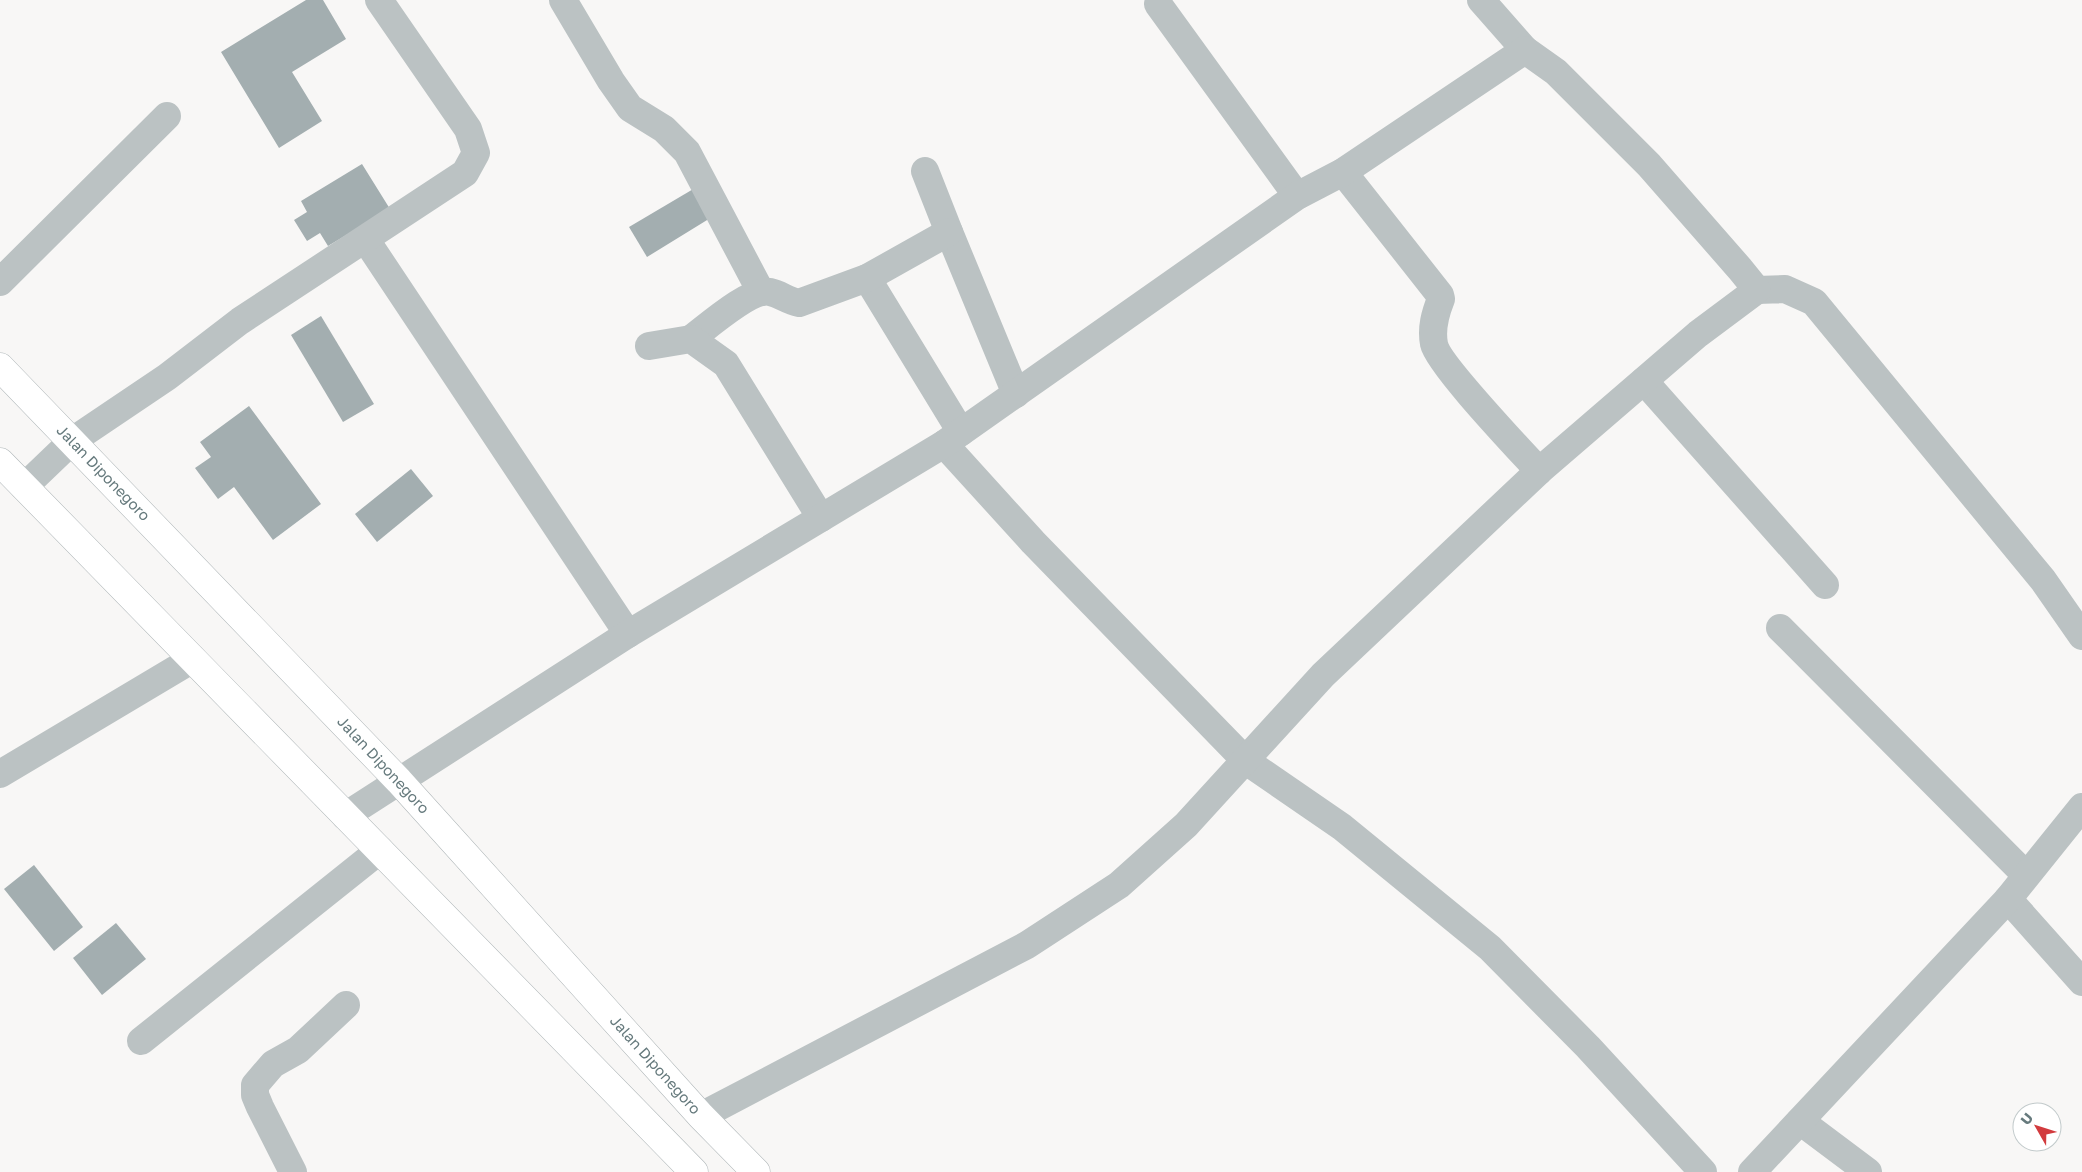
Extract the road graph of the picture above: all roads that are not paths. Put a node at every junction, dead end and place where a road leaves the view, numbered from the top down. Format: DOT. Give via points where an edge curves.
graph roads {
  1 [pos="379,0"];
  2 [pos="563,0"];
  3 [pos="1481,0"];
  4 [pos="1158,4"];
  5 [pos="1525,50"];
  6 [pos="167,116"];
  7 [pos="925,171"];
  8 [pos="1343,172"];
  9 [pos="1297,196"];
  10 [pos="949,232"];
  11 [pos="366,240"];
  12 [pos="867,278"];
  13 [pos="0,282"];
  14 [pos="1757,290"];
  15 [pos="761,292"];
  16 [pos="691,339"];
  17 [pos="649,346"];
  18 [pos="0,368"];
  19 [pos="1644,381"];
  20 [pos="1016,394"];
  21 [pos="953,438"];
  22 [pos="72,441"];
  23 [pos="0,462"];
  24 [pos="1539,471"];
  25 [pos="24,487"];
  26 [pos="821,518"];
  27 [pos="1825,585"];
  28 [pos="1780,628"];
  29 [pos="628,634"];
  30 [pos="2082,636"];
  31 [pos="193,659"];
  32 [pos="1246,761"];
  33 [pos="0,774"];
  34 [pos="399,781"];
  35 [pos="2082,807"];
  36 [pos="345,816"];
  37 [pos="380,850"];
  38 [pos="2026,875"];
  39 [pos="2008,899"];
  40 [pos="2082,982"];
  41 [pos="346,1005"];
  42 [pos="140,1041"];
  43 [pos="701,1116"];
  44 [pos="1800,1121"];
  45 [pos="293,1172"];
  46 [pos="694,1172"];
  47 [pos="756,1172"];
  48 [pos="1703,1172"];
  49 [pos="1752,1172"];
  50 [pos="1868,1172"];
  1 -- 11 [label="street" via="468,129 476,152 465,173"];
  2 -- 15 [label="street" via="630,108 664,129 687,152"];
  3 -- 5 [label="street"];
  4 -- 9 [label="street"];
  5 -- 8 [label="street"];
  5 -- 14 [label="street" via="1556,72 1649,165"];
  6 -- 13 [label="street"];
  7 -- 10 [label="street"];
  8 -- 9 [label="street"];
  8 -- 24 [label="street" via="1440,295 1433,326 1434,346"];
  9 -- 20 [label="street"];
  10 -- 12 [label="street"];
  10 -- 20 [label="street"];
  11 -- 22 [label="street" via="240,321 167,377"];
  11 -- 29 [label="street"];
  12 -- 15 [label="street" via="798,303 771,292"];
  12 -- 21 [label="street"];
  14 -- 19 [label="street" via="1698,334"];
  14 -- 30 [label="street" via="1785,289 1814,302 2044,580"];
  15 -- 16 [label="street" via="752,295"];
  16 -- 17 [label="street"];
  16 -- 26 [label="street" via="726,364"];
  18 -- 22 [label="main road, Jalan Diponegoro"];
  19 -- 24 [label="street"];
  19 -- 27 [label="street"];
  20 -- 21 [label="street"];
  21 -- 26 [label="street"];
  21 -- 32 [label="street" via="1033,542"];
  22 -- 25 [label="street"];
  22 -- 34 [label="main road, Jalan Diponegoro"];
  23 -- 25 [label="main road"];
  24 -- 32 [label="street" via="1323,675"];
  25 -- 31 [label="main road"];
  26 -- 29 [label="street"];
  28 -- 38 [label="street"];
  29 -- 34 [label="street"];
  31 -- 33 [label="street"];
  31 -- 36 [label="main road"];
  32 -- 43 [label="street" via="1186,825 1119,885 1027,945"];
  32 -- 48 [label="street" via="1342,828 1490,948 1588,1047"];
  34 -- 36 [label="street"];
  34 -- 43 [label="main road, Jalan Diponegoro"];
  35 -- 38 [label="street"];
  36 -- 37 [label="main road"];
  37 -- 42 [label="street"];
  37 -- 46 [label="main road"];
  38 -- 39 [label="street"];
  39 -- 40 [label="street"];
  39 -- 44 [label="street"];
  41 -- 45 [label="street" via="298,1050 274,1064 255,1085 260,1107"];
  43 -- 47 [label="main road, Jalan Diponegoro"];
  44 -- 49 [label="street"];
  44 -- 50 [label="street"];
}
